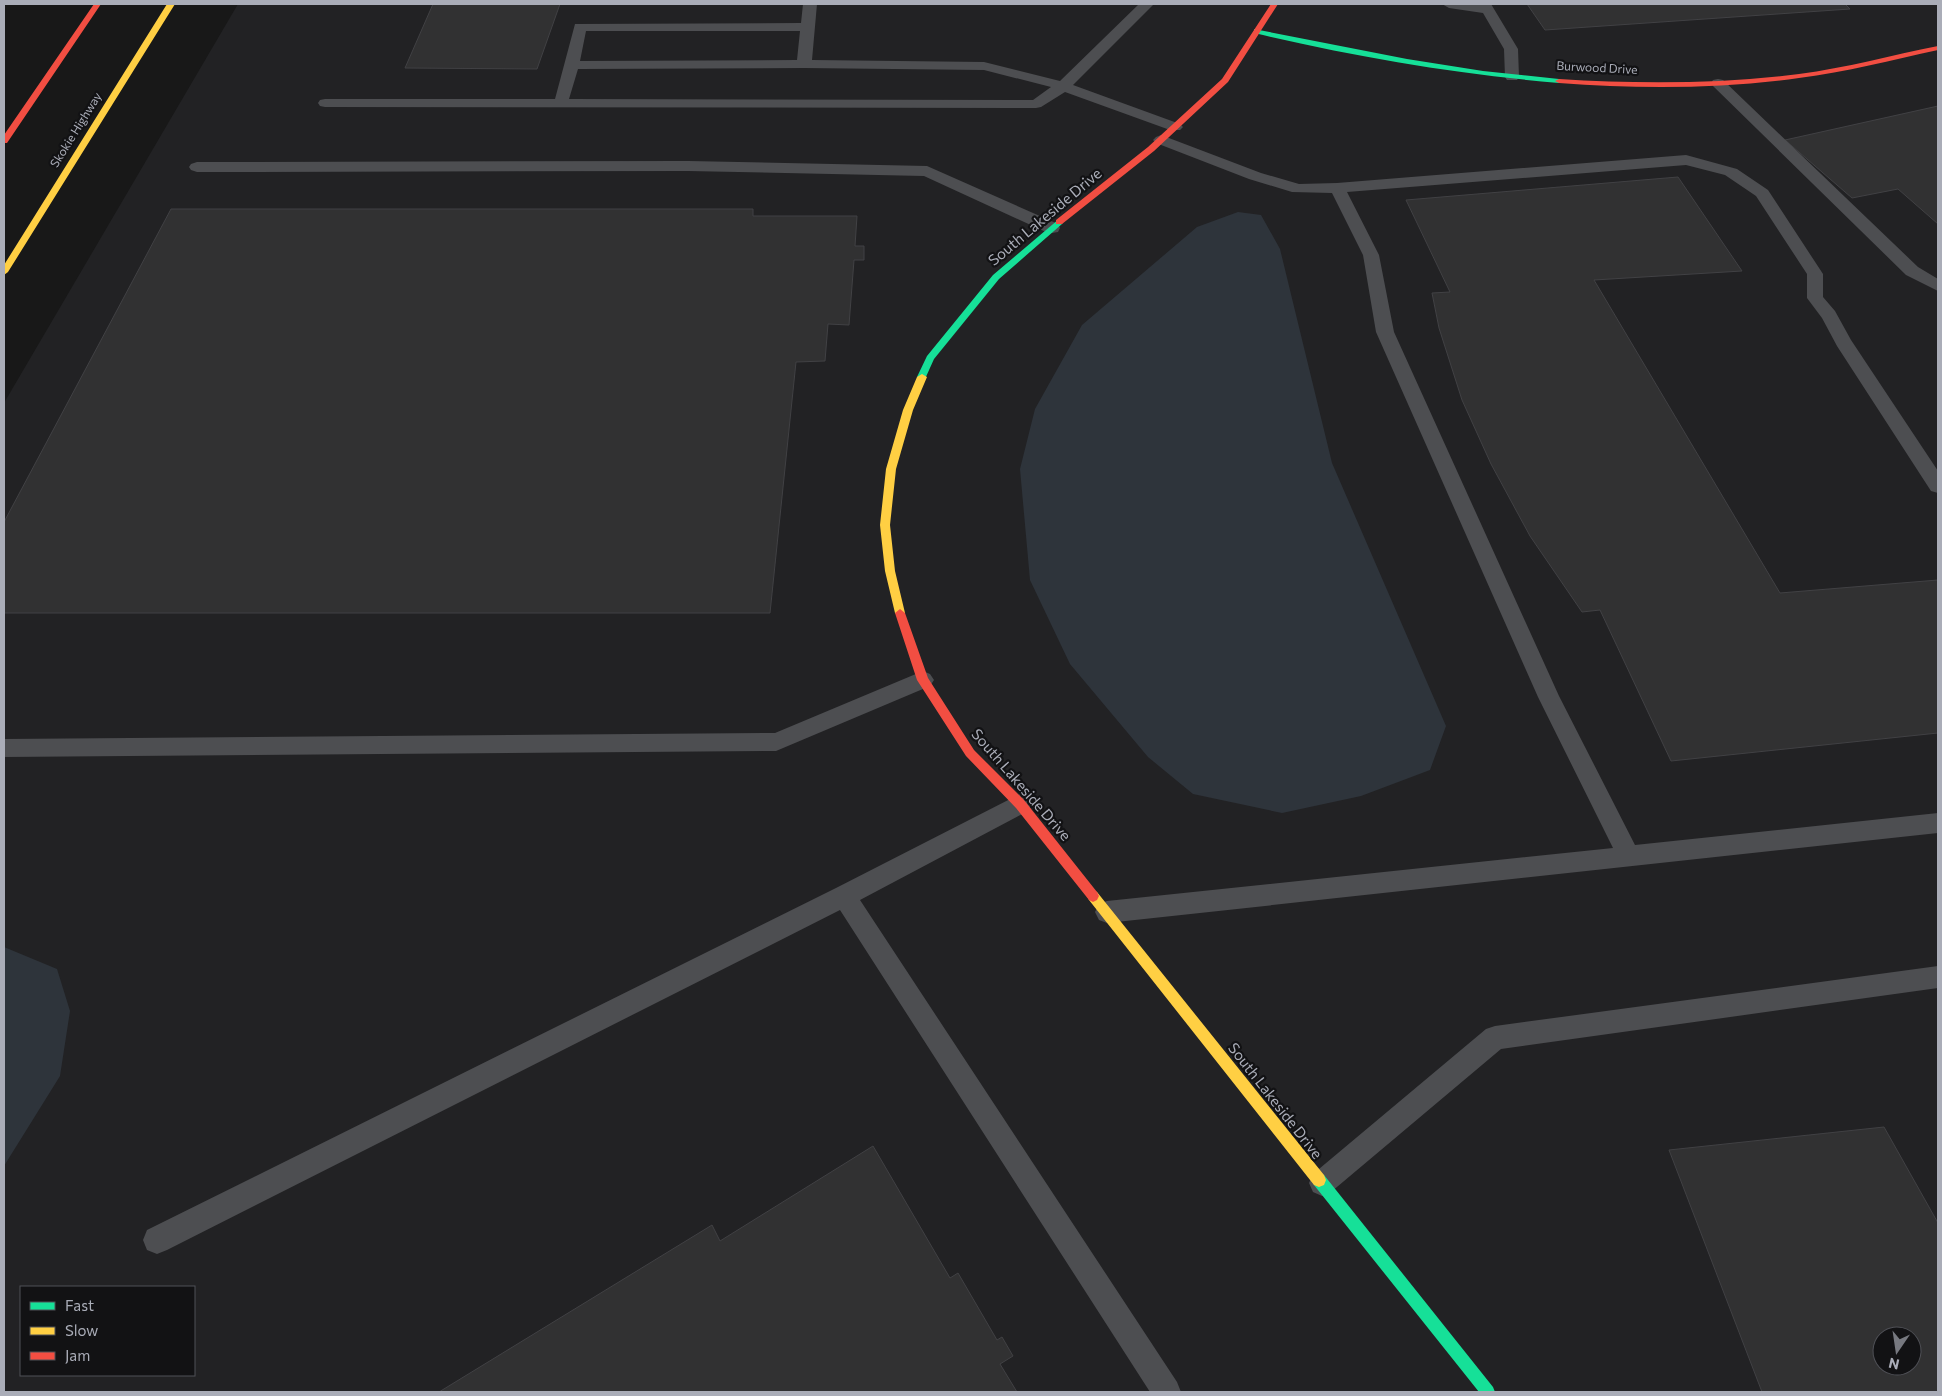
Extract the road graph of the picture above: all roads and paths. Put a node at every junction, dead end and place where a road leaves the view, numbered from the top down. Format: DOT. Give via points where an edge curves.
graph roads {
  1 [pos="97,4"];
  2 [pos="171,4"];
  3 [pos="810,4"];
  4 [pos="1147,4"];
  5 [pos="1274,4"];
  6 [pos="1450,4"];
  7 [pos="1486,7"];
  8 [pos="808,27"];
  9 [pos="1257,31"];
  10 [pos="1938,48"];
  11 [pos="804,64"];
  12 [pos="572,66"];
  13 [pos="1512,77"];
  14 [pos="1718,83"];
  15 [pos="1064,86"];
  16 [pos="561,102"];
  17 [pos="325,103"];
  18 [pos="1175,127"];
  19 [pos="1160,140"];
  20 [pos="4,141"];
  21 [pos="197,167"];
  22 [pos="1337,188"];
  23 [pos="1052,228"];
  24 [pos="4,272"];
  25 [pos="1938,286"];
  26 [pos="1938,486"];
  27 [pos="923,680"];
  28 [pos="4,748"];
  29 [pos="1020,804"];
  30 [pos="1938,823"];
  31 [pos="1629,857"];
  32 [pos="844,896"];
  33 [pos="1107,912"];
  34 [pos="1938,977"];
  35 [pos="1322,1183"];
  36 [pos="157,1240"];
  37 [pos="1166,1392"];
  38 [pos="1488,1392"];
  1 -- 20 [label="main road"];
  2 -- 24 [label="main road, Skokie Highway"];
  3 -- 8 [label="lane"];
  4 -- 15 [label="lane"];
  5 -- 9 [label="main road, South Lakeside Drive"];
  6 -- 7 [label="lane"];
  7 -- 13 [label="lane" via="1511,49"];
  8 -- 11 [label="lane"];
  8 -- 12 [label="lane" via="580,27"];
  9 -- 13 [label="main road, Burwood Drive" via="1347,52"];
  9 -- 18 [label="main road, South Lakeside Drive" via="1225,80"];
  10 -- 14 [label="main road, Burwood Drive" via="1800,76"];
  11 -- 12 [label="lane"];
  11 -- 15 [label="lane" via="984,66"];
  12 -- 16 [label="lane"];
  13 -- 14 [label="main road, Burwood Drive" via="1604,84"];
  14 -- 25 [label="lane" via="1912,271"];
  15 -- 16 [label="lane" via="1036,104"];
  15 -- 18 [label="lane"];
  16 -- 17 [label="lane"];
  18 -- 19 [label="main road, South Lakeside Drive"];
  19 -- 22 [label="lane" via="1298,189"];
  19 -- 23 [label="main road, South Lakeside Drive"];
  21 -- 23 [label="lane" via="688,166 927,171"];
  22 -- 26 [label="lane" via="1686,160 1731,172 1762,193 1816,274 1815,298"];
  22 -- 31 [label="lane" via="1371,255 1386,332 1549,697"];
  23 -- 27 [label="main road, South Lakeside Drive" via="996,277 930,358 900,435 891,469 885,524 894,589"];
  27 -- 28 [label="lane" via="776,742"];
  27 -- 29 [label="main road, South Lakeside Drive" via="970,753"];
  29 -- 32 [label="lane"];
  29 -- 33 [label="main road, South Lakeside Drive"];
  30 -- 31 [label="lane"];
  31 -- 33 [label="lane"];
  32 -- 36 [label="lane"];
  32 -- 37 [label="lane"];
  33 -- 35 [label="main road, South Lakeside Drive"];
  34 -- 35 [label="lane" via="1495,1038"];
  35 -- 38 [label="main road, South Lakeside Drive"];
}
